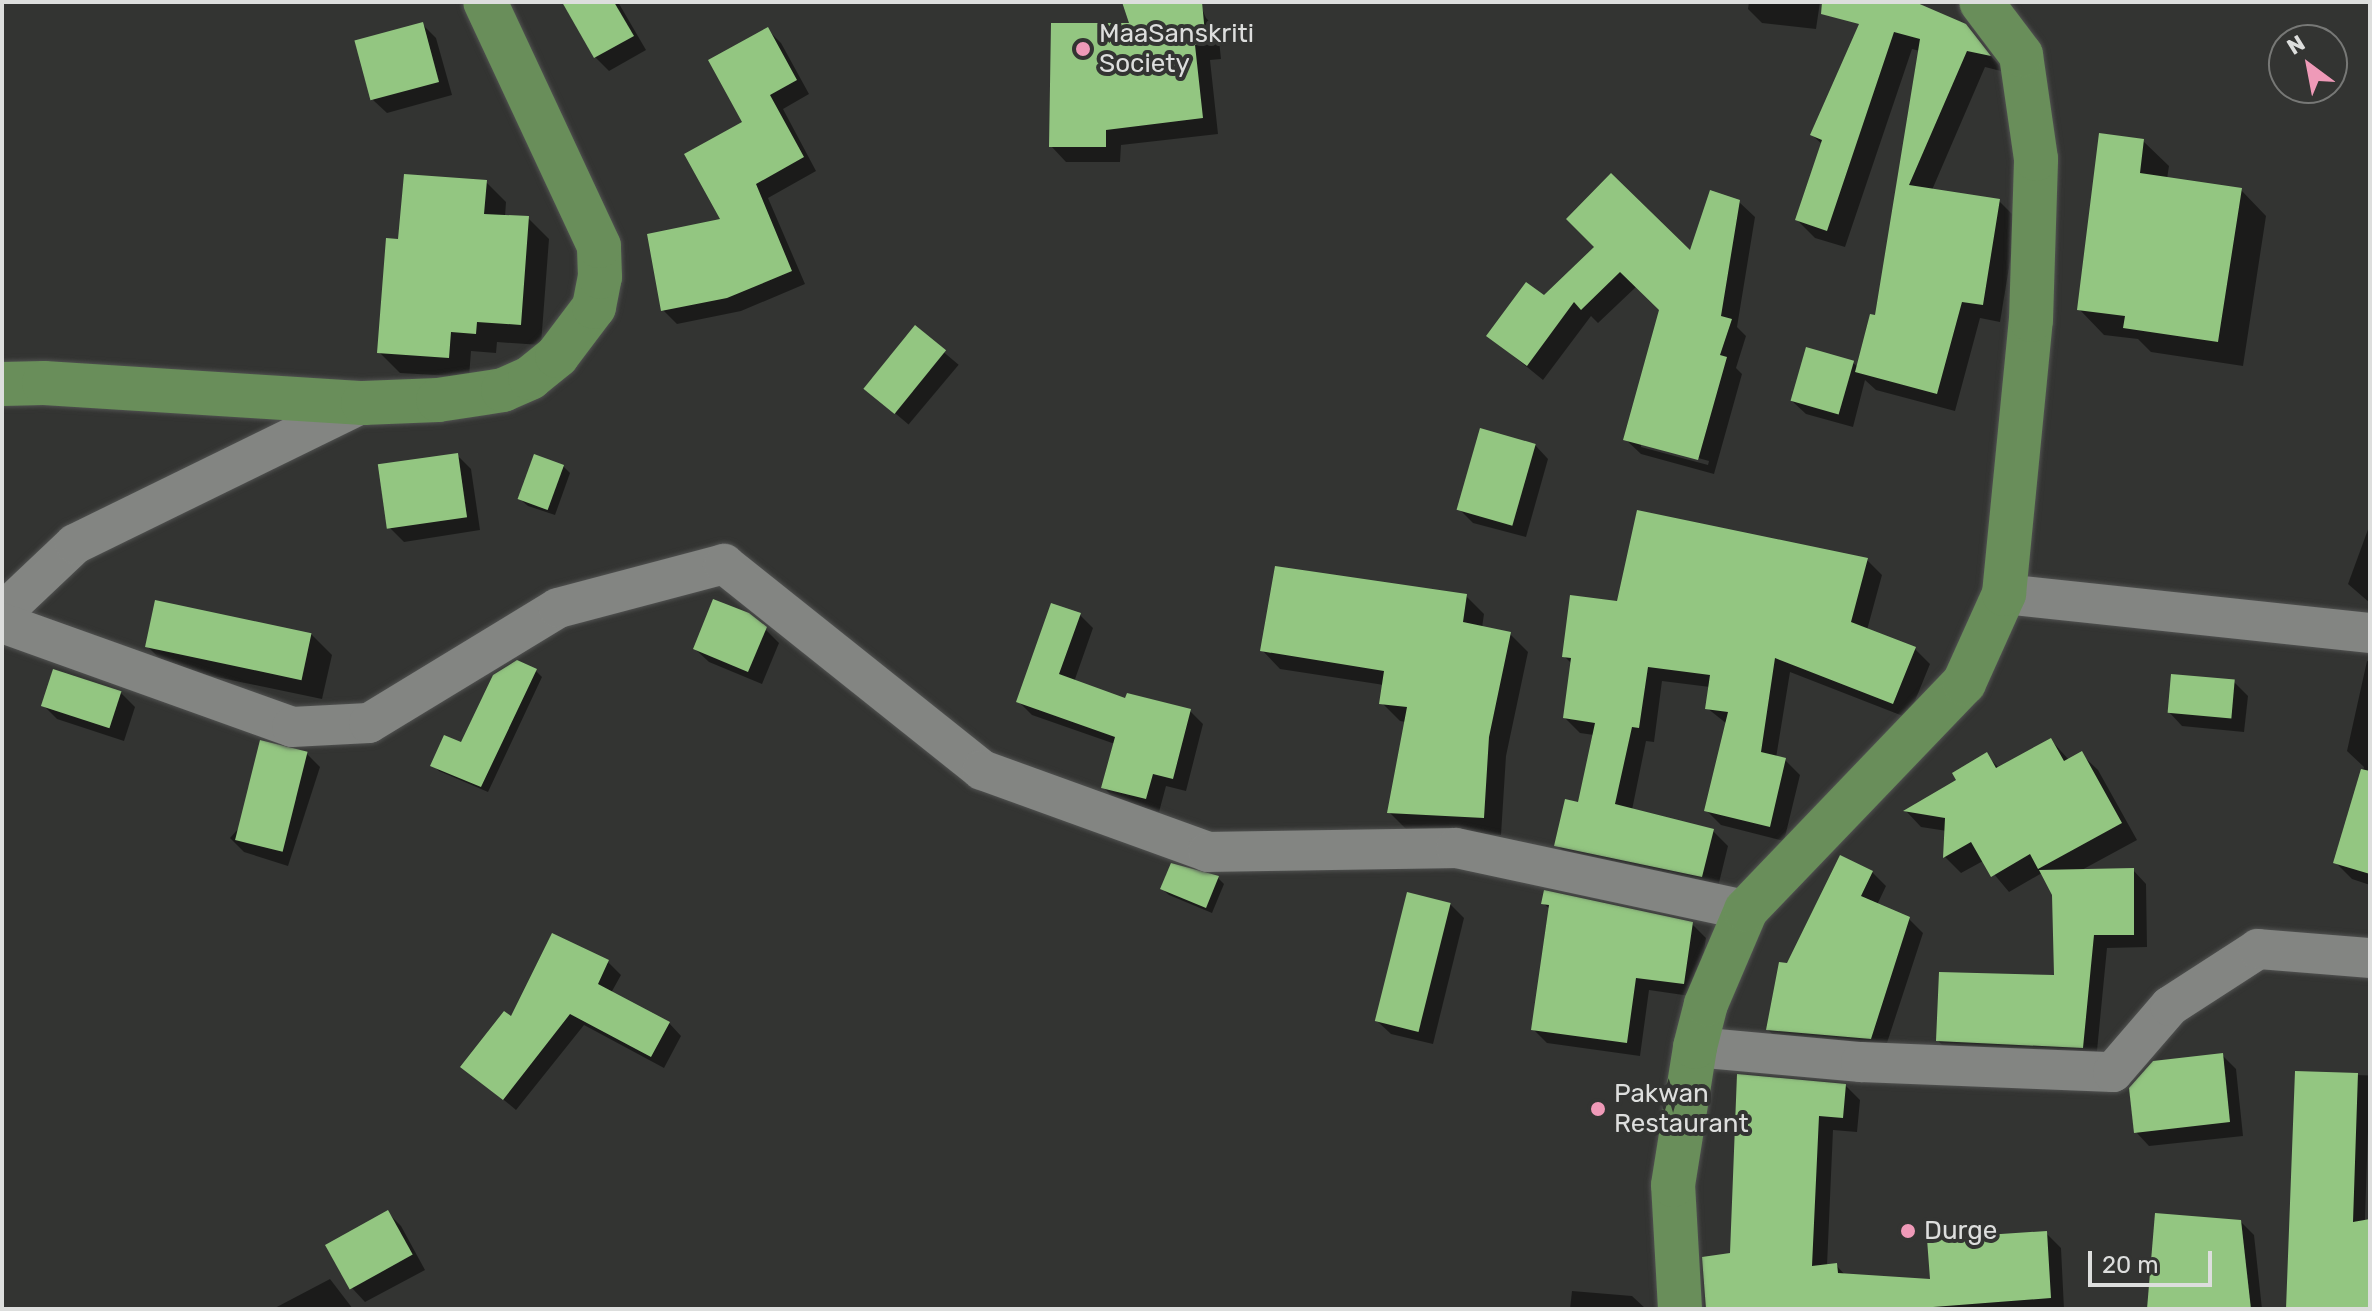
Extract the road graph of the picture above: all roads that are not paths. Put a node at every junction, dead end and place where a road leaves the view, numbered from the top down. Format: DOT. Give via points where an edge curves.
graph roads {
  1 [pos="485,2"];
  2 [pos="1981,2"];
  3 [pos="2,384"];
  4 [pos="363,403"];
  5 [pos="2004,594"];
  6 [pos="2,613"];
  7 [pos="2,623"];
  8 [pos="2370,633"];
  9 [pos="1746,910"];
  10 [pos="2370,958"];
  11 [pos="1695,1047"];
  12 [pos="1680,1309"];
  1 -- 4 [label="main road" via="599,246 594,307 557,356 516,384 438,400"];
  2 -- 5 [label="main road" via="2021,55 2036,159 2031,320"];
  3 -- 4 [label="main road"];
  4 -- 6 [label="street" via="75,544"];
  5 -- 8 [label="street"];
  5 -- 9 [label="main road" via="1964,683"];
  7 -- 9 [label="street" via="292,727 369,723 558,608 724,564 982,770 1208,852 1456,848"];
  9 -- 11 [label="main road" via="1706,1004"];
  10 -- 11 [label="street" via="2258,949 2170,1006 2113,1072 1861,1062"];
  11 -- 12 [label="main road" via="1673,1185"];
}
